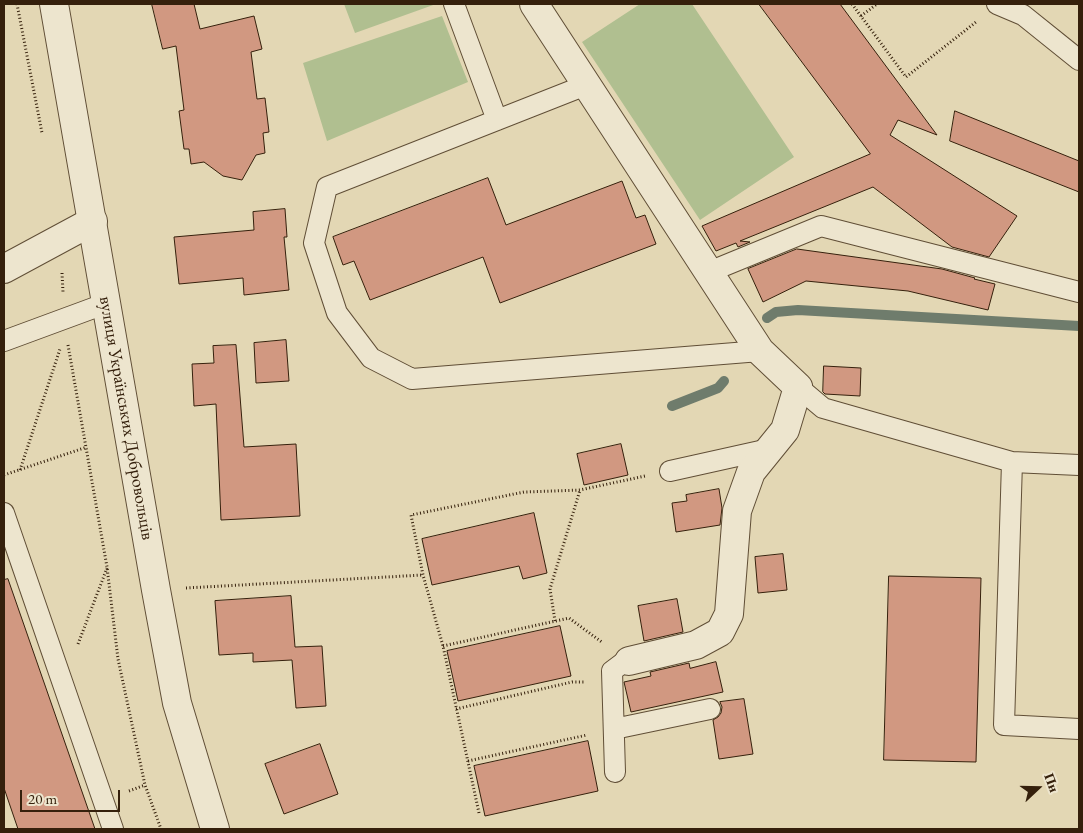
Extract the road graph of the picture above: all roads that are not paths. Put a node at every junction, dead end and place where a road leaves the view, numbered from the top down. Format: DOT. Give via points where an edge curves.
graph roads {
  1 [pos="54,4"];
  2 [pos="454,4"];
  3 [pos="534,4"];
  4 [pos="998,4"];
  5 [pos="1079,60"];
  6 [pos="586,85"];
  7 [pos="497,120"];
  8 [pos="93,221"];
  9 [pos="4,269"];
  10 [pos="709,272"];
  11 [pos="1079,292"];
  12 [pos="106,303"];
  13 [pos="4,341"];
  14 [pos="760,351"];
  15 [pos="798,387"];
  16 [pos="769,449"];
  17 [pos="1012,462"];
  18 [pos="1079,465"];
  19 [pos="670,470"];
  20 [pos="4,513"];
  21 [pos="621,671"];
  22 [pos="710,709"];
  23 [pos="1079,728"];
  24 [pos="614,729"];
  25 [pos="615,772"];
  26 [pos="113,829"];
  27 [pos="215,829"];
  1 -- 8 [label="street, вулиця Українських Добровольців"];
  2 -- 7 [label="lane"];
  3 -- 6 [label="street"];
  4 -- 5 [label="lane" via="1023,15"];
  6 -- 7 [label="lane"];
  6 -- 10 [label="street"];
  7 -- 14 [label="lane" via="327,186 314,243 337,313 371,358 412,379"];
  8 -- 9 [label="street"];
  8 -- 12 [label="street, вулиця Українських Добровольців"];
  10 -- 11 [label="lane" via="822,226"];
  10 -- 14 [label="street"];
  12 -- 13 [label="lane" via="65,325"];
  12 -- 27 [label="street, вулиця Українських Добровольців" via="177,703"];
  14 -- 15 [label="street"];
  15 -- 16 [label="street" via="785,430"];
  15 -- 17 [label="lane" via="822,408"];
  16 -- 19 [label="lane"];
  16 -- 21 [label="street" via="751,472 737,511 729,614 720,632 696,645"];
  17 -- 18 [label="lane"];
  17 -- 23 [label="lane" via="1004,725"];
  20 -- 26 [label="lane"];
  21 -- 24 [label="lane"];
  22 -- 24 [label="lane"];
  24 -- 25 [label="lane"];
}
